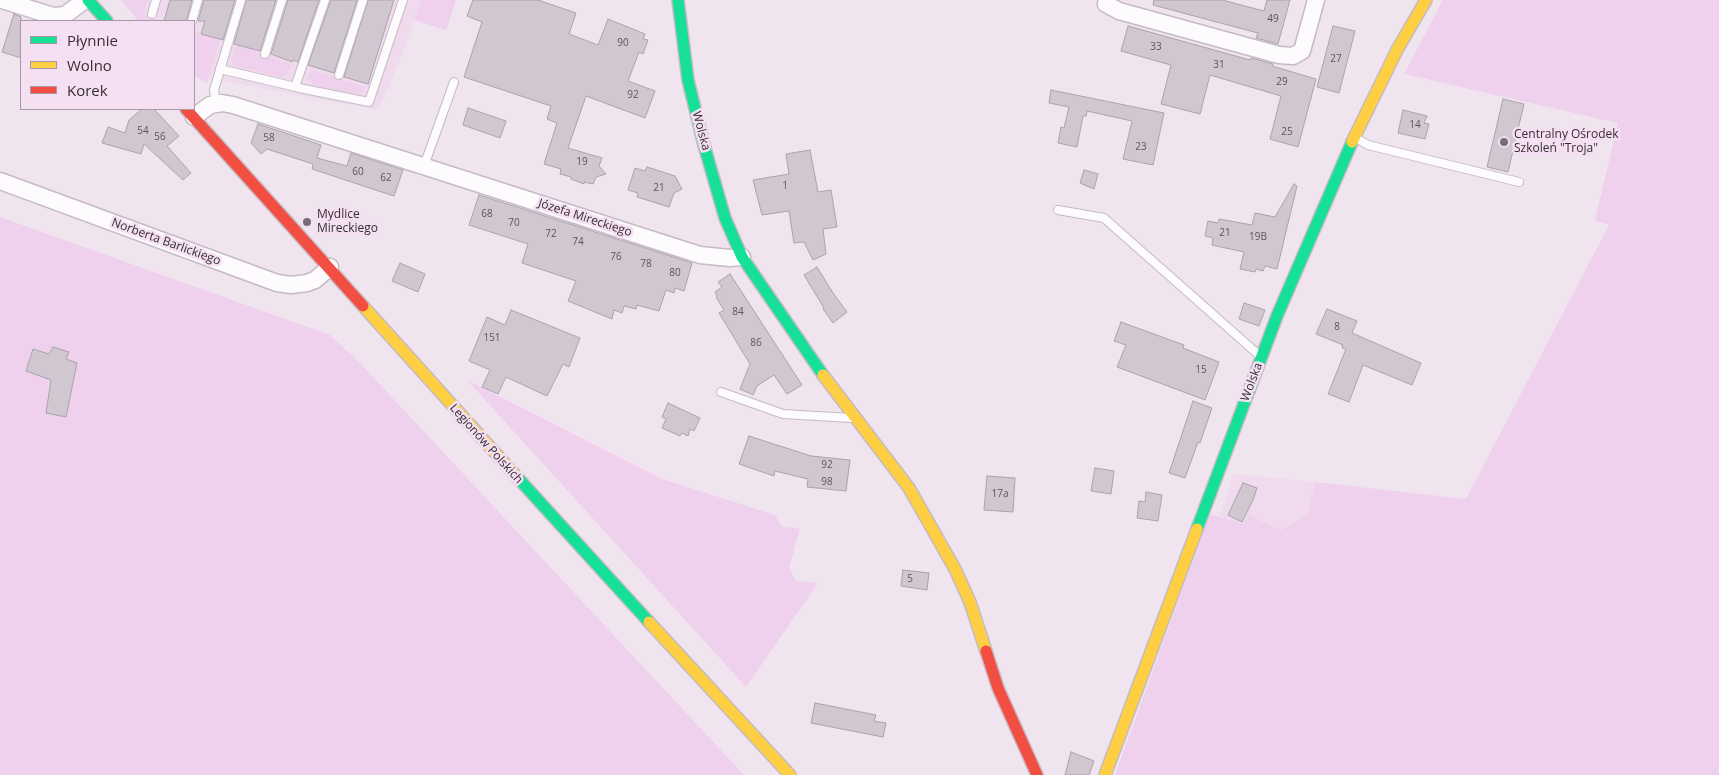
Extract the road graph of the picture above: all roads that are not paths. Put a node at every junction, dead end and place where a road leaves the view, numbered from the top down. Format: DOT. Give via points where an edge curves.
graph roads {
  1 [pos="2,0"];
  2 [pos="86,0"];
  3 [pos="156,0"];
  4 [pos="198,0"];
  5 [pos="241,0"];
  6 [pos="282,0"];
  7 [pos="325,0"];
  8 [pos="363,0"];
  9 [pos="403,0"];
  10 [pos="678,0"];
  11 [pos="1107,0"];
  12 [pos="1316,0"];
  13 [pos="1421,2"];
  14 [pos="152,14"];
  15 [pos="106,20"];
  16 [pos="192,20"];
  17 [pos="265,54"];
  18 [pos="220,70"];
  19 [pos="339,75"];
  20 [pos="454,82"];
  21 [pos="295,87"];
  22 [pos="216,104"];
  23 [pos="190,113"];
  24 [pos="1354,137"];
  25 [pos="424,166"];
  26 [pos="0,181"];
  27 [pos="1519,182"];
  28 [pos="1058,210"];
  29 [pos="742,257"];
  30 [pos="330,267"];
  31 [pos="1262,357"];
  32 [pos="721,392"];
  33 [pos="856,418"];
  34 [pos="790,775"];
  35 [pos="1037,775"];
  36 [pos="1105,775"];
  1 -- 2 [label="street" via="60,16"];
  2 -- 15 [label="street"];
  3 -- 14 [label="lane"];
  4 -- 16 [label="lane"];
  5 -- 18 [label="lane"];
  6 -- 17 [label="lane"];
  7 -- 21 [label="lane"];
  8 -- 19 [label="lane"];
  9 -- 21 [label="lane" via="369,102"];
  10 -- 29 [label="street, Wolska" via="692,98 726,218"];
  11 -- 12 [label="street" via="1106,4 1120,11 1279,55 1293,56 1302,51"];
  13 -- 24 [label="street, Wolska"];
  18 -- 21 [label="lane"];
  18 -- 22 [label="lane" via="214,90"];
  20 -- 25 [label="lane"];
  22 -- 23 [label="street"];
  22 -- 25 [label="street, Józefa Mireckiego" via="233,105"];
  23 -- 30 [label="street, Legionów Polskich"];
  24 -- 27 [label="lane" via="1368,145"];
  24 -- 31 [label="street, Wolska"];
  25 -- 29 [label="street, Józefa Mireckiego" via="700,255"];
  26 -- 30 [label="street, Norberta Barlickiego" via="277,282 291,285 306,283"];
  28 -- 31 [label="lane" via="1104,218"];
  29 -- 33 [label="street" via="813,362"];
  30 -- 34 [label="street, Legionów Polskich" via="395,343"];
  31 -- 36 [label="street, Wolska"];
  32 -- 33 [label="lane" via="783,414"];
  33 -- 35 [label="street" via="909,488 954,568 970,602 998,688"];
}
